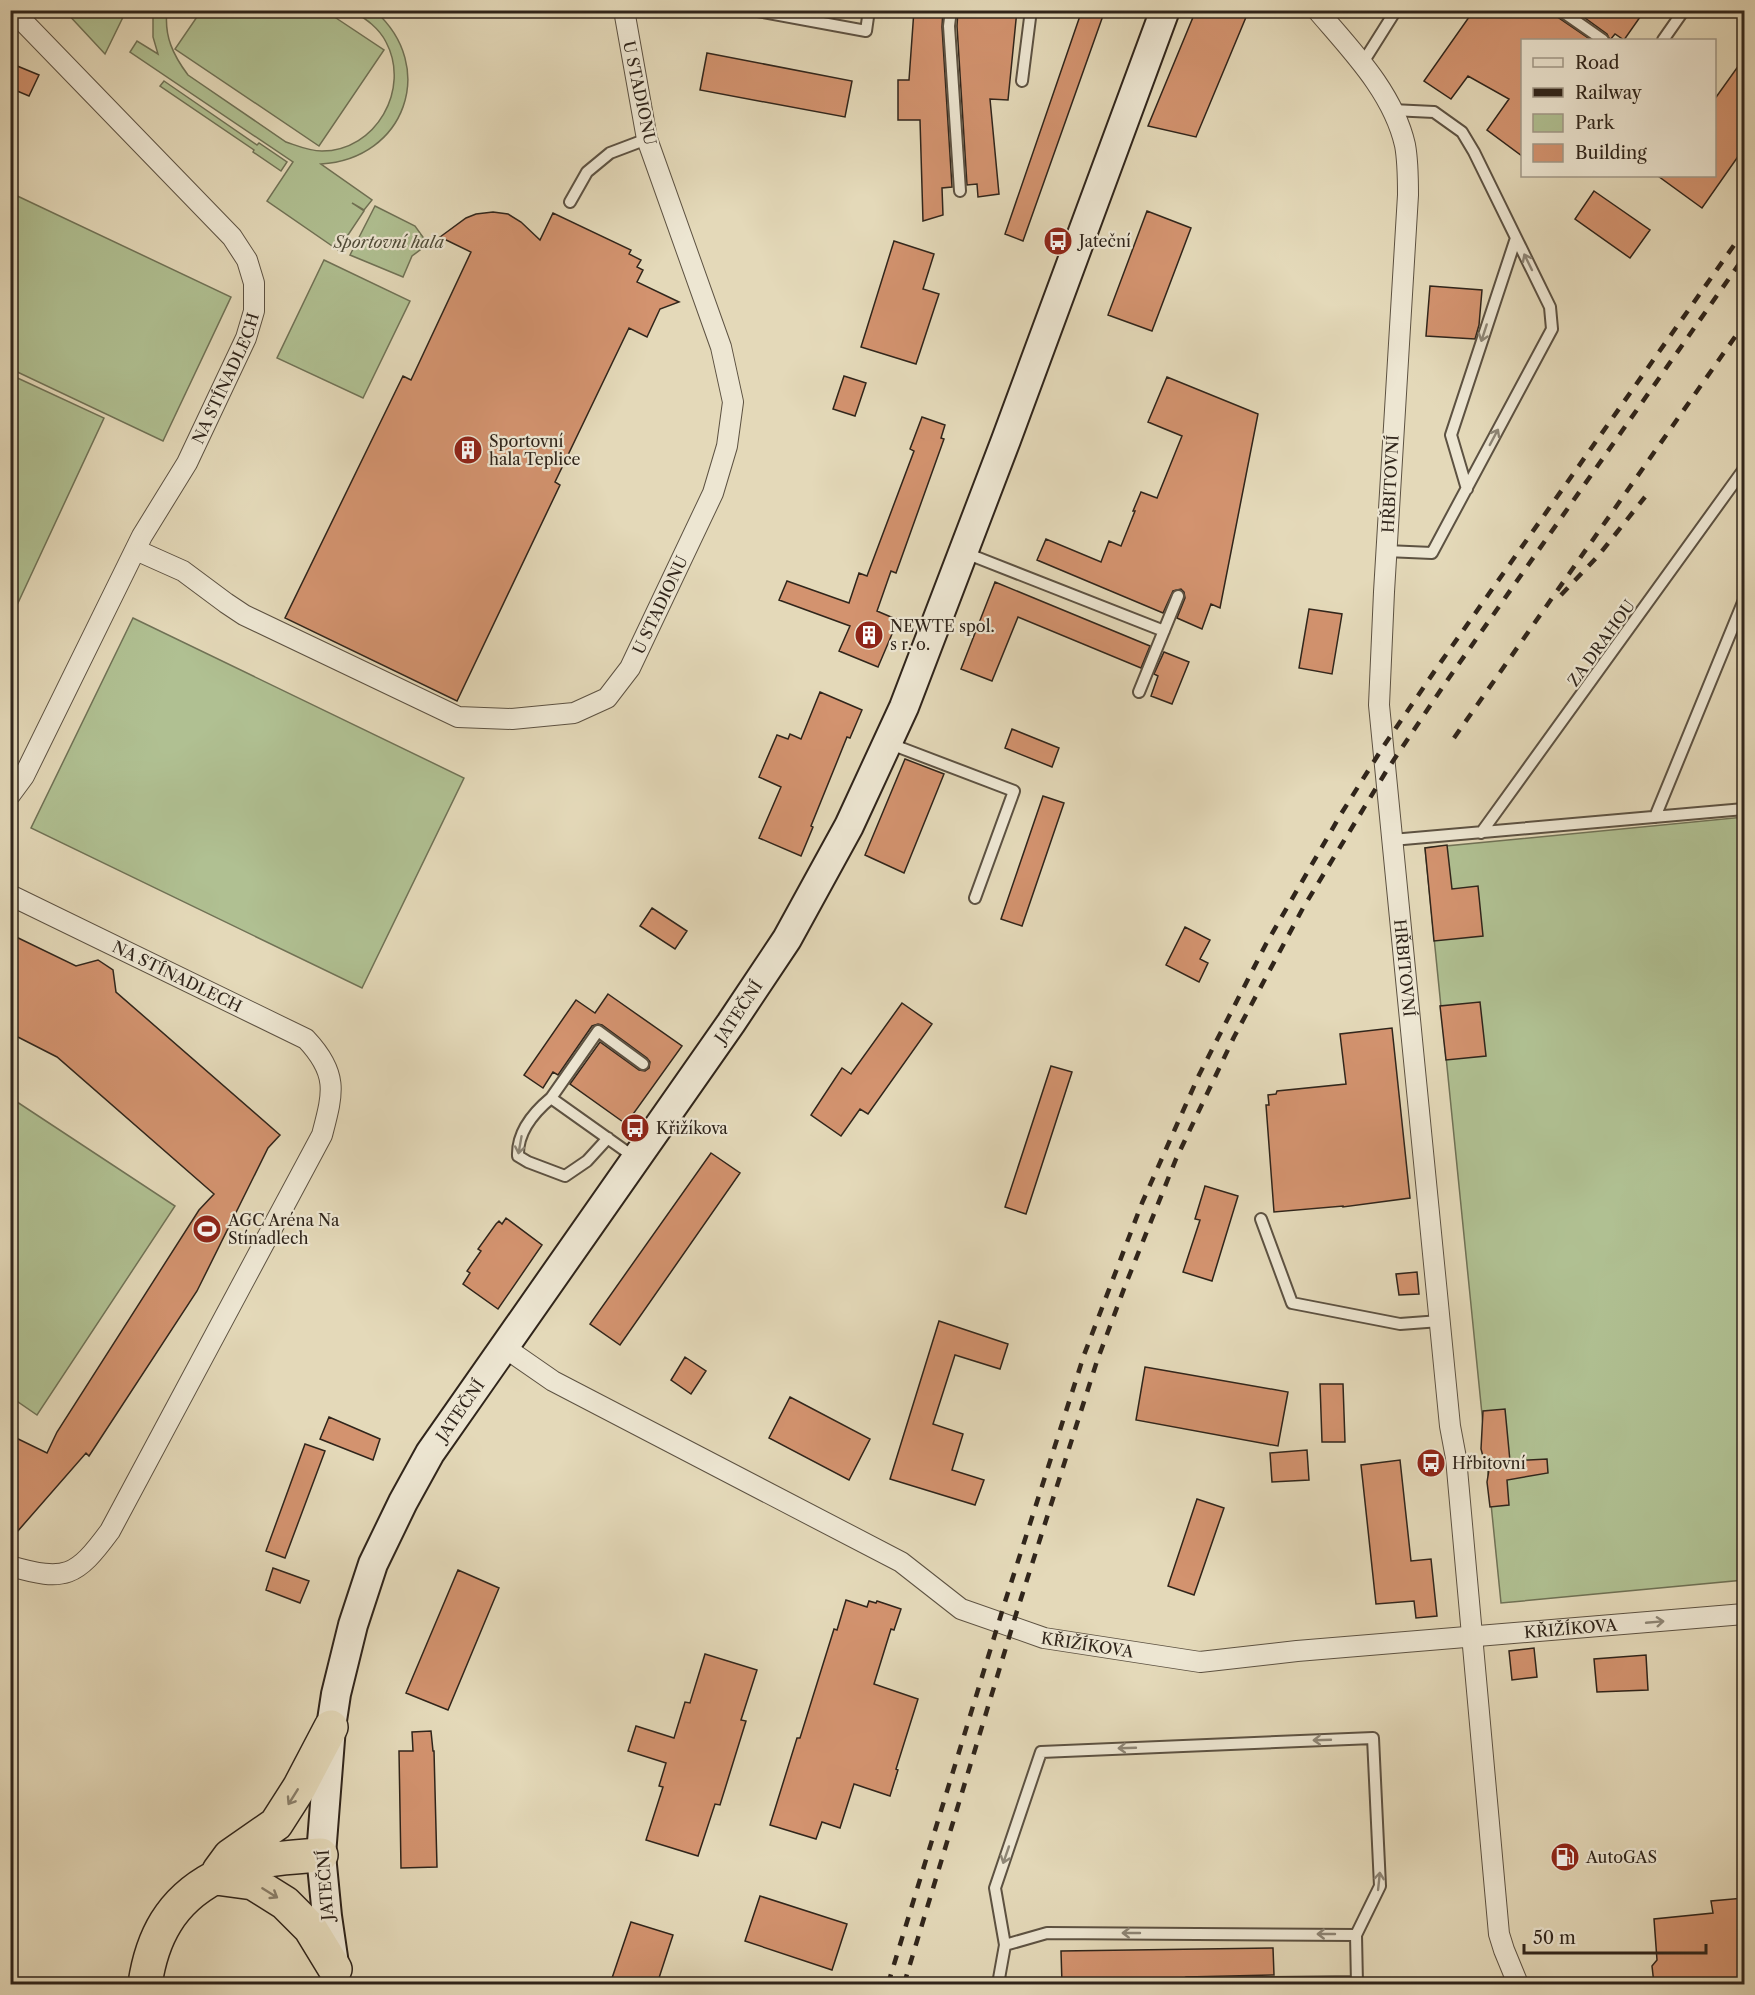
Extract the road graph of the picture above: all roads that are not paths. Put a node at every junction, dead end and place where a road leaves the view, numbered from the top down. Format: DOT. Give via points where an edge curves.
graph roads {
  1 [pos="12,10"];
  2 [pos="624,10"];
  3 [pos="752,10"];
  4 [pos="870,10"];
  5 [pos="951,10"];
  6 [pos="1031,10"];
  7 [pos="1165,10"];
  8 [pos="1317,10"];
  9 [pos="1396,10"];
  10 [pos="1560,10"];
  11 [pos="1684,10"];
  12 [pos="1602,39"];
  13 [pos="1664,39"];
  14 [pos="1362,64"];
  15 [pos="1022,81"];
  16 [pos="1392,110"];
  17 [pos="647,139"];
  18 [pos="960,191"];
  19 [pos="570,202"];
  20 [pos="1516,238"];
  21 [pos="1744,469"];
  22 [pos="1467,489"];
  23 [pos="136,550"];
  24 [pos="1386,550"];
  25 [pos="963,552"];
  26 [pos="1178,596"];
  27 [pos="1744,600"];
  28 [pos="1164,631"];
  29 [pos="1139,692"];
  30 [pos="887,743"];
  31 [pos="10,795"];
  32 [pos="1744,809"];
  33 [pos="1655,817"];
  34 [pos="1481,833"];
  35 [pos="1392,840"];
  36 [pos="10,895"];
  37 [pos="975,898"];
  38 [pos="643,1064"];
  39 [pos="551,1098"];
  40 [pos="608,1138"];
  41 [pos="636,1159"];
  42 [pos="1261,1219"];
  43 [pos="1440,1322"];
  44 [pos="504,1347"];
  45 [pos="10,1566"];
  46 [pos="1744,1614"];
  47 [pos="1471,1637"];
  48 [pos="331,1727"];
  49 [pos="321,1855"];
  50 [pos="214,1877"];
  51 [pos="1356,1935"];
  52 [pos="1005,1945"];
  53 [pos="337,1977"];
  54 [pos="1357,1983"];
  55 [pos="145,1984"];
  56 [pos="998,1984"];
  57 [pos="1186,1984"];
  58 [pos="1518,1984"];
  1 -- 23 [label="street, NA STÍNADLECH" via="232,237 247,260 254,283 254,311 246,338 187,464"];
  2 -- 17 [label="street, U STADIONU"];
  3 -- 4 [label="lane" via="866,31"];
  5 -- 18 [label="lane"];
  6 -- 15 [label="lane"];
  7 -- 25 [label="main road, JATEČNÍ"];
  8 -- 14 [label="street, HŘBITOVNÍ"];
  9 -- 14 [label="lane"];
  10 -- 12 [label="lane"];
  11 -- 13 [label="lane"];
  14 -- 16 [label="street, HŘBITOVNÍ"];
  16 -- 20 [label="lane" via="1434,112 1462,132"];
  16 -- 24 [label="street, HŘBITOVNÍ" via="1405,144 1408,195"];
  17 -- 19 [label="lane" via="610,153 586,172"];
  17 -- 23 [label="street, U STADIONU" via="722,347 733,402 727,446 714,493 630,668 607,698 574,713 489,720 458,717 251,618 183,571"];
  20 -- 22 [label="lane, one-way" via="1451,435"];
  22 -- 20 [label="lane, one-way" via="1552,329 1550,307"];
  21 -- 34 [label="lane, ZA DRAHOU"];
  22 -- 24 [label="lane" via="1432,553"];
  23 -- 31 [label="street, NA STÍNADLECH" via="24,776"];
  24 -- 35 [label="street, HŘBITOVNÍ" via="1379,687"];
  25 -- 28 [label="lane"];
  25 -- 30 [label="main road, JATEČNÍ"];
  26 -- 28 [label="lane"];
  27 -- 33 [label="lane"];
  28 -- 29 [label="lane"];
  30 -- 37 [label="lane" via="1014,791"];
  30 -- 41 [label="main road, JATEČNÍ" via="849,826 787,939"];
  32 -- 33 [label="lane"];
  33 -- 34 [label="lane"];
  34 -- 35 [label="lane"];
  35 -- 43 [label="street, HŘBITOVNÍ"];
  36 -- 45 [label="street, NA STÍNADLECH" via="306,1039 320,1054 332,1099 322,1135 110,1531 91,1558 72,1570 54,1575"];
  38 -- 39 [label="lane" via="598,1031"];
  39 -- 40 [label="lane"];
  39 -- 40 [label="lane, one-way" via="528,1122 517,1144 518,1156 565,1176 587,1161"];
  40 -- 41 [label="lane"];
  41 -- 44 [label="main road, JATEČNÍ"];
  42 -- 43 [label="lane" via="1292,1303 1400,1324"];
  43 -- 47 [label="street, HŘBITOVNÍ"];
  44 -- 47 [label="street, KŘIŽÍKOVA" via="553,1381 901,1562 961,1609 1044,1638 1200,1662"];
  44 -- 48 [label="main road, JATEČNÍ" via="430,1453 373,1564 353,1625"];
  47 -- 46 [label="street, KŘIŽÍKOVA, one-way"];
  47 -- 58 [label="street, HŘBITOVNÍ" via="1499,1934"];
  48 -- 49 [label="main road, JATEČNÍ"];
  48 -- 50 [label="highway, one-way" via="276,1824 230,1856"];
  49 -- 50 [label="highway" via="233,1868"];
  49 -- 53 [label="main road, JATEČNÍ"];
  50 -- 53 [label="highway, one-way" via="253,1883 285,1903 310,1928"];
  50 -- 55 [label="highway" via="183,1898 165,1921 152,1951"];
  51 -- 52 [label="lane, one-way" via="1047,1933"];
  51 -- 52 [label="lane, one-way" via="1380,1886 1373,1738 1041,1752 995,1888"];
  51 -- 54 [label="lane"];
  52 -- 56 [label="lane"];
  54 -- 57 [label="lane"];
}
